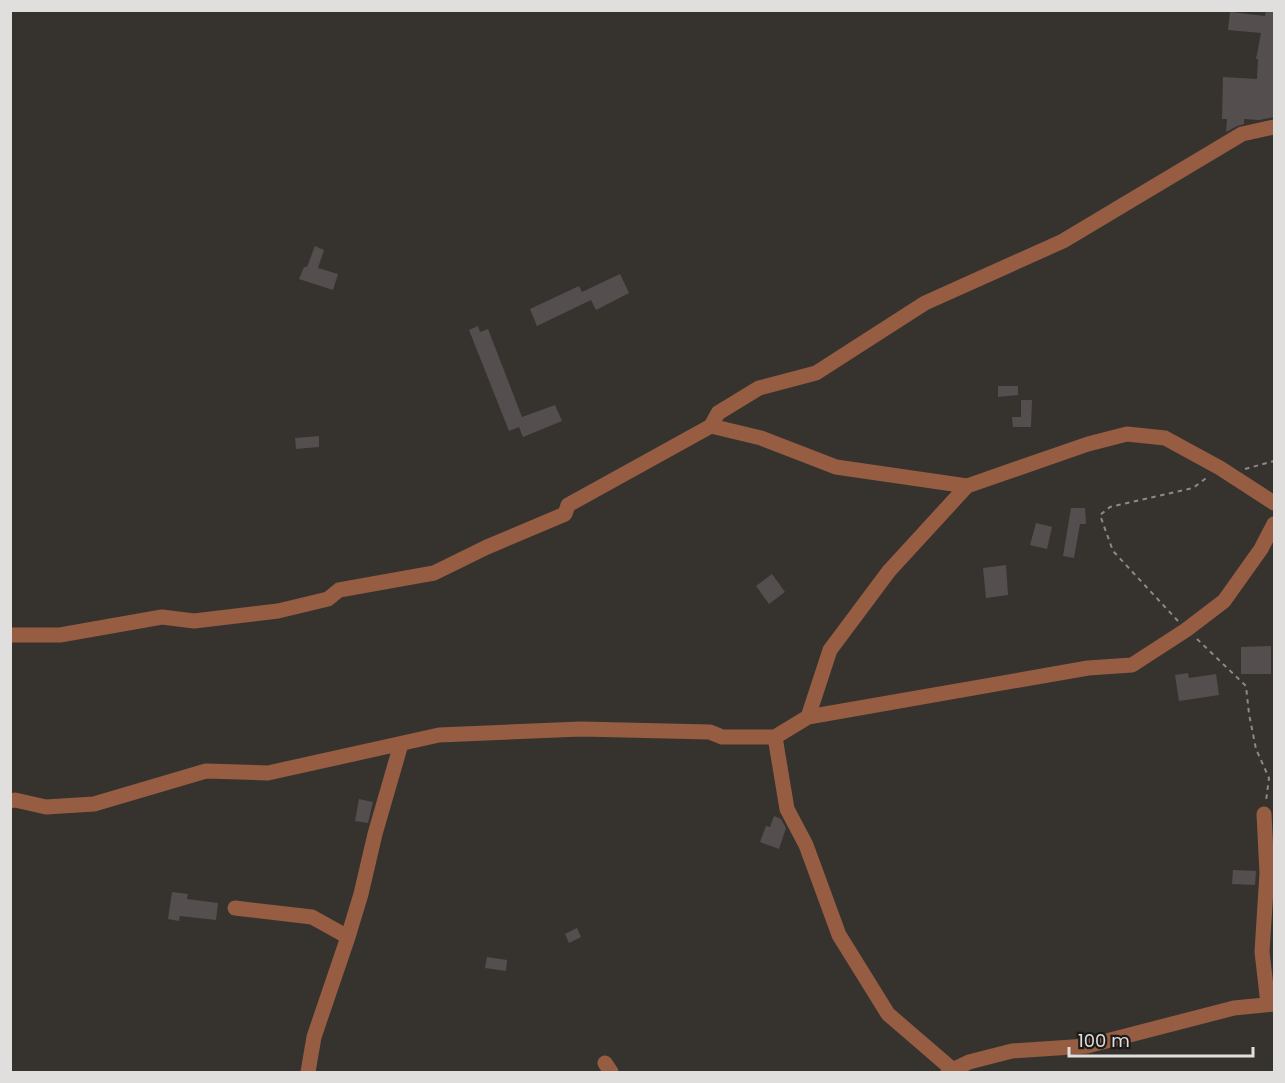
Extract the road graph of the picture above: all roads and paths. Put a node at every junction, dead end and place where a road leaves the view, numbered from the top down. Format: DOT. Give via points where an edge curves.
graph roads {
  1 [pos="1275,126"];
  2 [pos="711,426"];
  3 [pos="1275,461"];
  4 [pos="1220,468"];
  5 [pos="1242,470"];
  6 [pos="966,486"];
  7 [pos="1275,503"];
  8 [pos="1275,524"];
  9 [pos="1186,630"];
  10 [pos="10,635"];
  11 [pos="808,717"];
  12 [pos="775,737"];
  13 [pos="401,744"];
  14 [pos="10,801"];
  15 [pos="1264,814"];
  16 [pos="235,908"];
  17 [pos="348,936"];
  18 [pos="1271,1004"];
  19 [pos="950,1071"];
  20 [pos="308,1072"];
  1 -- 2 [label="street" via="1242,134 1063,241 925,303 816,373 759,388 718,413"];
  2 -- 6 [label="street" via="761,438 836,467"];
  2 -- 10 [label="street" via="568,505 565,514 434,573 339,590 328,599 278,611 194,621 162,617 60,635"];
  3 -- 5 [label="path"];
  4 -- 6 [label="street" via="1165,438 1127,434"];
  4 -- 7 [label="street"];
  4 -- 9 [label="path" via="1193,488 1110,507 1100,515 1113,551"];
  6 -- 11 [label="street" via="889,571 830,650"];
  8 -- 9 [label="street" via="1224,600"];
  9 -- 11 [label="street" via="1132,665 1088,668"];
  9 -- 15 [label="path" via="1246,686 1256,749 1269,778"];
  11 -- 12 [label="street"];
  12 -- 13 [label="street" via="581,729 440,735"];
  12 -- 19 [label="street" via="787,809 806,846 839,935 888,1014"];
  13 -- 14 [label="street" via="268,773 206,771 94,804 46,807"];
  13 -- 17 [label="street"];
  15 -- 18 [label="street" via="1267,873 1262,952"];
  16 -- 17 [label="street" via="312,917"];
  17 -- 20 [label="street" via="315,1037"];
  18 -- 19 [label="street" via="1234,1008 1087,1046 1012,1051"];
}
